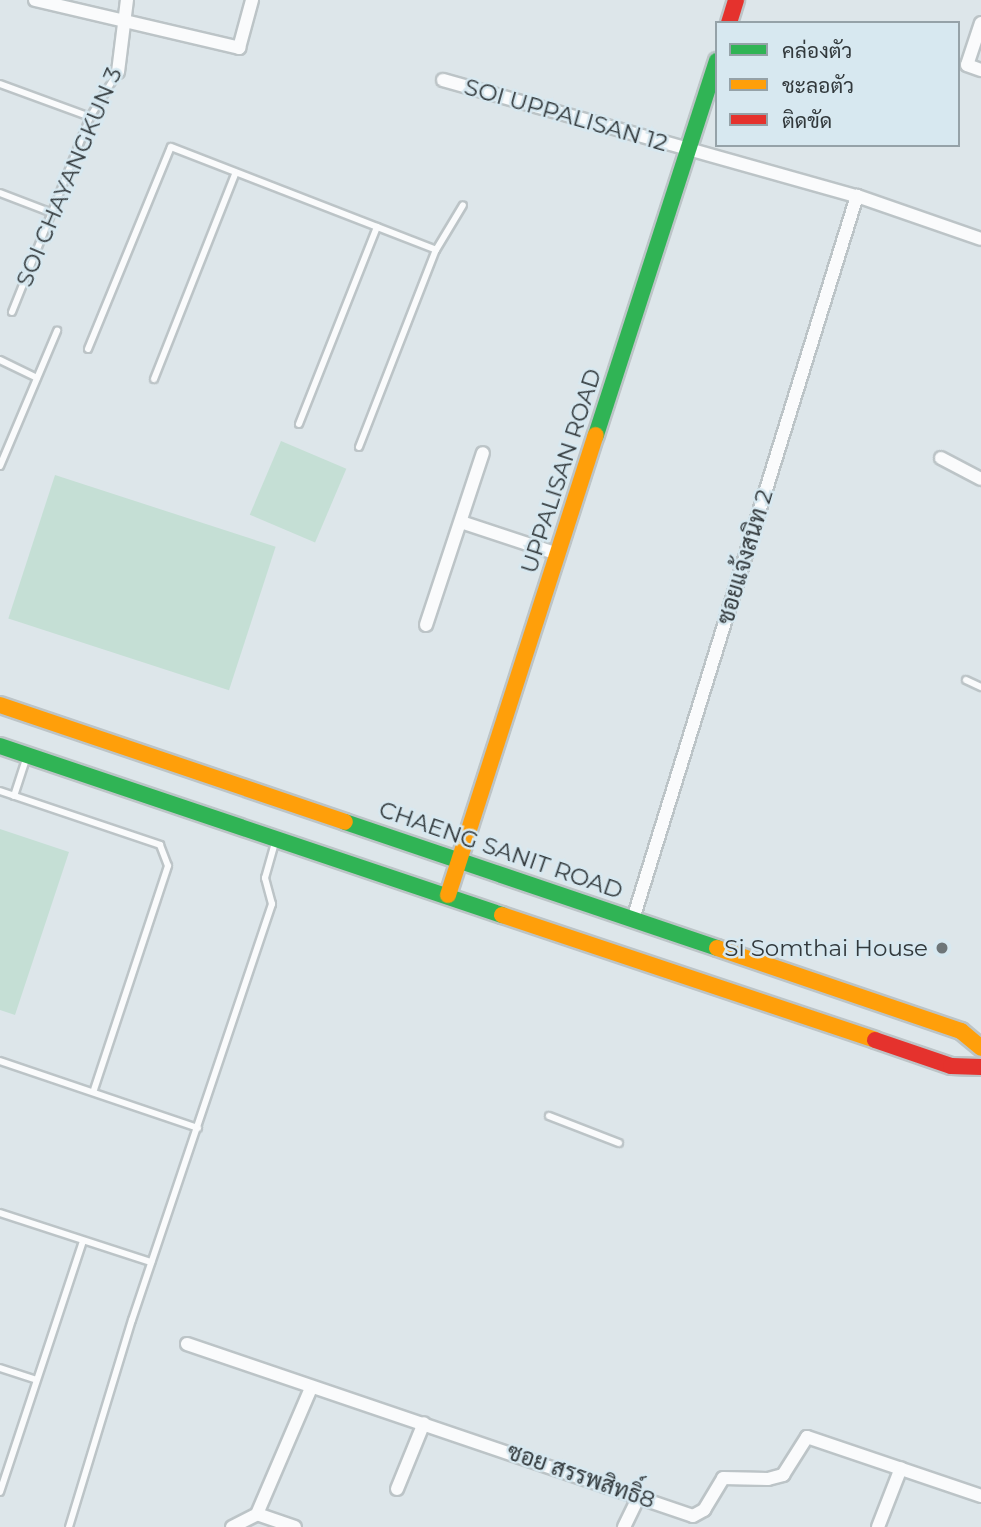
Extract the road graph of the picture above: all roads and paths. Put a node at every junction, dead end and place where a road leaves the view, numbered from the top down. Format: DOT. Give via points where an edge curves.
graph roads {
  1 [pos="36,0"];
  2 [pos="127,0"];
  3 [pos="252,0"];
  4 [pos="736,0"];
  5 [pos="730,21"];
  6 [pos="124,22"];
  7 [pos="981,23"];
  8 [pos="715,67"];
  9 [pos="981,70"];
  10 [pos="118,72"];
  11 [pos="443,79"];
  12 [pos="0,83"];
  13 [pos="90,117"];
  14 [pos="688,151"];
  15 [pos="235,174"];
  16 [pos="0,193"];
  17 [pos="857,196"];
  18 [pos="463,205"];
  19 [pos="52,213"];
  20 [pos="377,227"];
  21 [pos="981,239"];
  22 [pos="436,250"];
  23 [pos="12,312"];
  24 [pos="57,331"];
  25 [pos="88,349"];
  26 [pos="0,360"];
  27 [pos="37,378"];
  28 [pos="154,379"];
  29 [pos="299,424"];
  30 [pos="359,447"];
  31 [pos="483,453"];
  32 [pos="941,458"];
  33 [pos="0,466"];
  34 [pos="981,479"];
  35 [pos="461,522"];
  36 [pos="558,554"];
  37 [pos="426,625"];
  38 [pos="966,680"];
  39 [pos="981,687"];
  40 [pos="0,705"];
  41 [pos="0,746"];
  42 [pos="27,755"];
  43 [pos="0,791"];
  44 [pos="14,796"];
  45 [pos="277,836"];
  46 [pos="459,860"];
  47 [pos="448,895"];
  48 [pos="633,919"];
  49 [pos="981,1048"];
  50 [pos="0,1061"];
  51 [pos="981,1068"];
  52 [pos="94,1090"];
  53 [pos="550,1116"];
  54 [pos="198,1128"];
  55 [pos="619,1143"];
  56 [pos="0,1213"];
  57 [pos="83,1241"];
  58 [pos="151,1262"];
  59 [pos="187,1344"];
  60 [pos="0,1368"];
  61 [pos="36,1380"];
  62 [pos="311,1388"];
  63 [pos="424,1423"];
  64 [pos="901,1468"];
  65 [pos="397,1489"];
  66 [pos="0,1492"];
  67 [pos="639,1496"];
  68 [pos="981,1496"];
  69 [pos="257,1514"];
  70 [pos="69,1527"];
  71 [pos="232,1527"];
  72 [pos="295,1527"];
  73 [pos="624,1527"];
  74 [pos="878,1527"];
  1 -- 6 [label="street"];
  2 -- 6 [label="street, SOI CHAYANGKUN 3"];
  3 -- 6 [label="street" via="239,48"];
  4 -- 5 [label="main road"];
  6 -- 10 [label="street, SOI CHAYANGKUN 3"];
  7 -- 9 [label="street" via="967,65"];
  8 -- 14 [label="main road, UPPALISAN ROAD"];
  10 -- 13 [label="lane, SOI CHAYANGKUN 3"];
  11 -- 14 [label="street, SOI UPPALISAN 12"];
  12 -- 13 [label="lane"];
  13 -- 19 [label="lane, SOI CHAYANGKUN 3"];
  14 -- 17 [label="street, SOI UPPALISAN 12"];
  14 -- 36 [label="main road, UPPALISAN ROAD"];
  15 -- 20 [label="lane"];
  15 -- 25 [label="lane" via="171,147"];
  15 -- 28 [label="lane"];
  16 -- 19 [label="lane"];
  17 -- 21 [label="street, SOI UPPALISAN 12"];
  17 -- 48 [label="street, ซอยแจ้งสนิท 2"];
  18 -- 22 [label="lane"];
  19 -- 23 [label="lane, SOI CHAYANGKUN 3"];
  20 -- 22 [label="lane"];
  20 -- 29 [label="lane"];
  22 -- 30 [label="lane"];
  24 -- 27 [label="lane"];
  26 -- 27 [label="lane"];
  27 -- 33 [label="lane"];
  31 -- 35 [label="street"];
  32 -- 34 [label="street"];
  35 -- 36 [label="street"];
  35 -- 37 [label="street"];
  36 -- 46 [label="main road, UPPALISAN ROAD"];
  38 -- 39 [label="lane"];
  40 -- 46 [label="main road, CHAENG SANIT ROAD"];
  41 -- 42 [label="main road"];
  42 -- 44 [label="lane"];
  42 -- 45 [label="main road"];
  43 -- 44 [label="lane"];
  44 -- 52 [label="lane" via="160,845 168,866"];
  45 -- 47 [label="main road"];
  45 -- 54 [label="lane" via="265,878 272,904"];
  46 -- 47 [label="main road, UPPALISAN ROAD"];
  46 -- 48 [label="main road, CHAENG SANIT ROAD"];
  47 -- 51 [label="main road" via="951,1066"];
  48 -- 49 [label="main road, CHAENG SANIT ROAD" via="961,1031"];
  50 -- 52 [label="lane"];
  52 -- 54 [label="lane"];
  53 -- 55 [label="lane"];
  54 -- 58 [label="lane"];
  56 -- 57 [label="lane"];
  57 -- 58 [label="lane"];
  57 -- 61 [label="lane"];
  58 -- 70 [label="lane"];
  59 -- 62 [label="street, ซอย สรรพสิทธิ์8"];
  60 -- 61 [label="lane"];
  61 -- 66 [label="lane"];
  62 -- 63 [label="street, ซอย สรรพสิทธิ์8"];
  62 -- 69 [label="street"];
  63 -- 65 [label="street"];
  63 -- 67 [label="street, ซอย สรรพสิทธิ์8"];
  64 -- 67 [label="street, ซอย สรรพสิทธิ์8" via="807,1437 783,1475 723,1478 704,1510 693,1516"];
  64 -- 68 [label="street, ซอย สรรพสิทธิ์8"];
  64 -- 74 [label="street"];
  67 -- 73 [label="street"];
  69 -- 71 [label="street"];
  69 -- 72 [label="street"];
}
